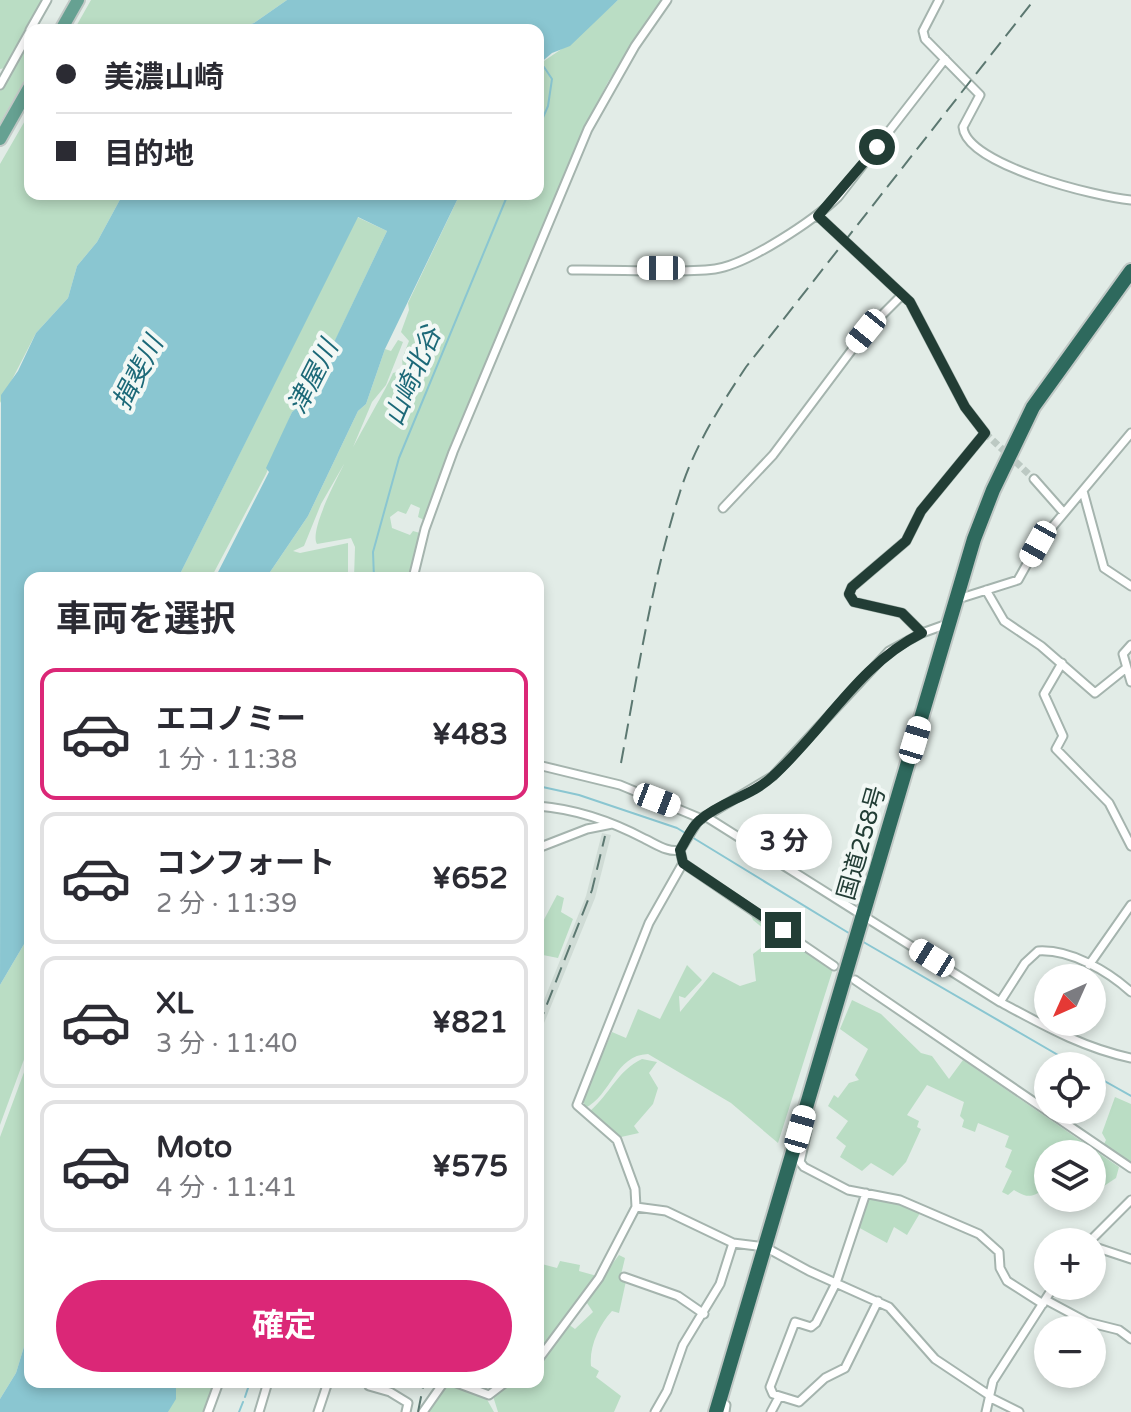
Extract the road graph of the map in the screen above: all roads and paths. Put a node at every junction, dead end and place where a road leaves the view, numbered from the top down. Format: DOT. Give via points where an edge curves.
graph roads {
  1 [pos="47,0"];
  2 [pos="78,0"];
  3 [pos="667,0"];
  4 [pos="939,0"];
  5 [pos="33,24"];
  6 [pos="64,24"];
  7 [pos="24,40"];
  8 [pos="945,59"];
  9 [pos="2,75"];
  10 [pos="0,85"];
  11 [pos="24,97"];
  12 [pos="0,139"];
  13 [pos="1131,200"];
  14 [pos="818,216"];
  15 [pos="572,270"];
  16 [pos="1131,271"];
  17 [pos="902,295"];
  18 [pos="1131,433"];
  19 [pos="1034,479"];
  20 [pos="1083,491"];
  21 [pos="723,508"];
  22 [pos="1064,513"];
  23 [pos="414,572"];
  24 [pos="1131,586"];
  25 [pos="986,590"];
  26 [pos="956,600"];
  27 [pos="950,623"];
  28 [pos="922,633"];
  29 [pos="1131,645"];
  30 [pos="1062,663"];
  31 [pos="1125,669"];
  32 [pos="1131,682"];
  33 [pos="544,766"];
  34 [pos="544,807"];
  35 [pos="701,819"];
  36 [pos="614,824"];
  37 [pos="544,846"];
  38 [pos="1131,846"];
  39 [pos="680,850"];
  40 [pos="683,863"];
  41 [pos="1131,905"];
  42 [pos="862,920"];
  43 [pos="1086,964"];
  44 [pos="1090,964"];
  45 [pos="834,966"];
  46 [pos="1106,974"];
  47 [pos="855,980"];
  48 [pos="1131,992"];
  49 [pos="1000,1002"];
  50 [pos="1131,1058"];
  51 [pos="800,1129"];
  52 [pos="1131,1168"];
  53 [pos="866,1193"];
  54 [pos="1131,1200"];
  55 [pos="636,1207"];
  56 [pos="1105,1228"];
  57 [pos="733,1243"];
  58 [pos="765,1247"];
  59 [pos="1106,1250"];
  60 [pos="1131,1259"];
  61 [pos="624,1277"];
  62 [pos="836,1283"];
  63 [pos="878,1301"];
  64 [pos="1045,1302"];
  65 [pos="704,1314"];
  66 [pos="1131,1339"];
  67 [pos="544,1352"];
  68 [pos="217,1388"];
  69 [pos="266,1388"];
  70 [pos="326,1388"];
  71 [pos="376,1388"];
  72 [pos="440,1388"];
  73 [pos="470,1388"];
  74 [pos="498,1388"];
  75 [pos="990,1396"];
  76 [pos="779,1397"];
  77 [pos="721,1408"];
  78 [pos="208,1412"];
  79 [pos="259,1412"];
  80 [pos="318,1412"];
  81 [pos="406,1412"];
  82 [pos="423,1412"];
  83 [pos="655,1412"];
  84 [pos="771,1412"];
  85 [pos="986,1412"];
  86 [pos="1019,1412"];
  1 -- 5 [label="street"];
  2 -- 6 [label="main road"];
  3 -- 23 [label="street" via="588,129 453,452"];
  4 -- 8 [label="street" via="923,31"];
  7 -- 9 [label="street"];
  8 -- 13 [label="street" via="979,90 963,127 977,151 1038,179"];
  8 -- 14 [label="street"];
  9 -- 10 [label="street"];
  11 -- 12 [label="main road"];
  14 -- 15 [label="street" via="716,269"];
  14 -- 17 [label="street"];
  16 -- 26 [label="highway, 国道258号" via="1026,419 993,490"];
  17 -- 21 [label="street" via="866,331 773,455"];
  17 -- 28 [label="street" via="985,433 921,511 906,541 849,594 854,602 902,613"];
  18 -- 20 [label="street"];
  19 -- 22 [label="street"];
  20 -- 22 [label="street"];
  20 -- 24 [label="street" via="1104,568"];
  22 -- 25 [label="street" via="1018,580"];
  25 -- 26 [label="street"];
  25 -- 30 [label="street" via="1004,621"];
  26 -- 27 [label="highway, 国道258号"];
  27 -- 28 [label="street"];
  27 -- 42 [label="highway, 国道258号"];
  28 -- 35 [label="street" via="873,665 766,782"];
  29 -- 31 [label="street" via="1123,654"];
  30 -- 31 [label="street" via="1095,693"];
  30 -- 38 [label="street" via="1044,694 1063,736 1056,749 1109,803"];
  31 -- 32 [label="street"];
  33 -- 35 [label="street" via="620,785"];
  34 -- 36 [label="street"];
  35 -- 39 [label="street"];
  35 -- 42 [label="street"];
  36 -- 37 [label="street"];
  36 -- 39 [label="street" via="670,851"];
  39 -- 40 [label="street"];
  40 -- 45 [label="street"];
  40 -- 55 [label="street" via="649,923 577,1105 617,1140"];
  41 -- 44 [label="street"];
  42 -- 49 [label="street"];
  42 -- 51 [label="highway, 国道258号"];
  43 -- 49 [label="street" via="1050,950 1038,951"];
  46 -- 48 [label="street"];
  47 -- 52 [label="street"];
  49 -- 50 [label="street" via="1078,1043"];
  51 -- 53 [label="street" via="807,1131 800,1162 804,1167 848,1190"];
  51 -- 58 [label="highway, 国道258号"];
  53 -- 62 [label="street"];
  53 -- 64 [label="street" via="900,1200 987,1238 999,1252 1007,1281"];
  54 -- 56 [label="street"];
  55 -- 57 [label="street" via="666,1211"];
  55 -- 67 [label="street" via="599,1278"];
  57 -- 58 [label="street"];
  57 -- 65 [label="street"];
  58 -- 62 [label="street"];
  58 -- 77 [label="highway, 国道258号"];
  59 -- 60 [label="street"];
  61 -- 65 [label="street" via="678,1296"];
  62 -- 63 [label="street"];
  62 -- 76 [label="street" via="816,1323 811,1327 795,1322 770,1387"];
  63 -- 75 [label="street" via="935,1359"];
  63 -- 76 [label="street" via="845,1368 799,1402"];
  64 -- 66 [label="street"];
  64 -- 75 [label="street" via="1015,1344"];
  65 -- 83 [label="street" via="683,1345"];
  68 -- 78 [label="street"];
  69 -- 79 [label="street"];
  70 -- 80 [label="street"];
  71 -- 81 [label="street" via="408,1403"];
  72 -- 82 [label="street"];
  73 -- 74 [label="street" via="489,1395"];
  75 -- 85 [label="street"];
  75 -- 86 [label="street"];
  76 -- 84 [label="street"];
}
